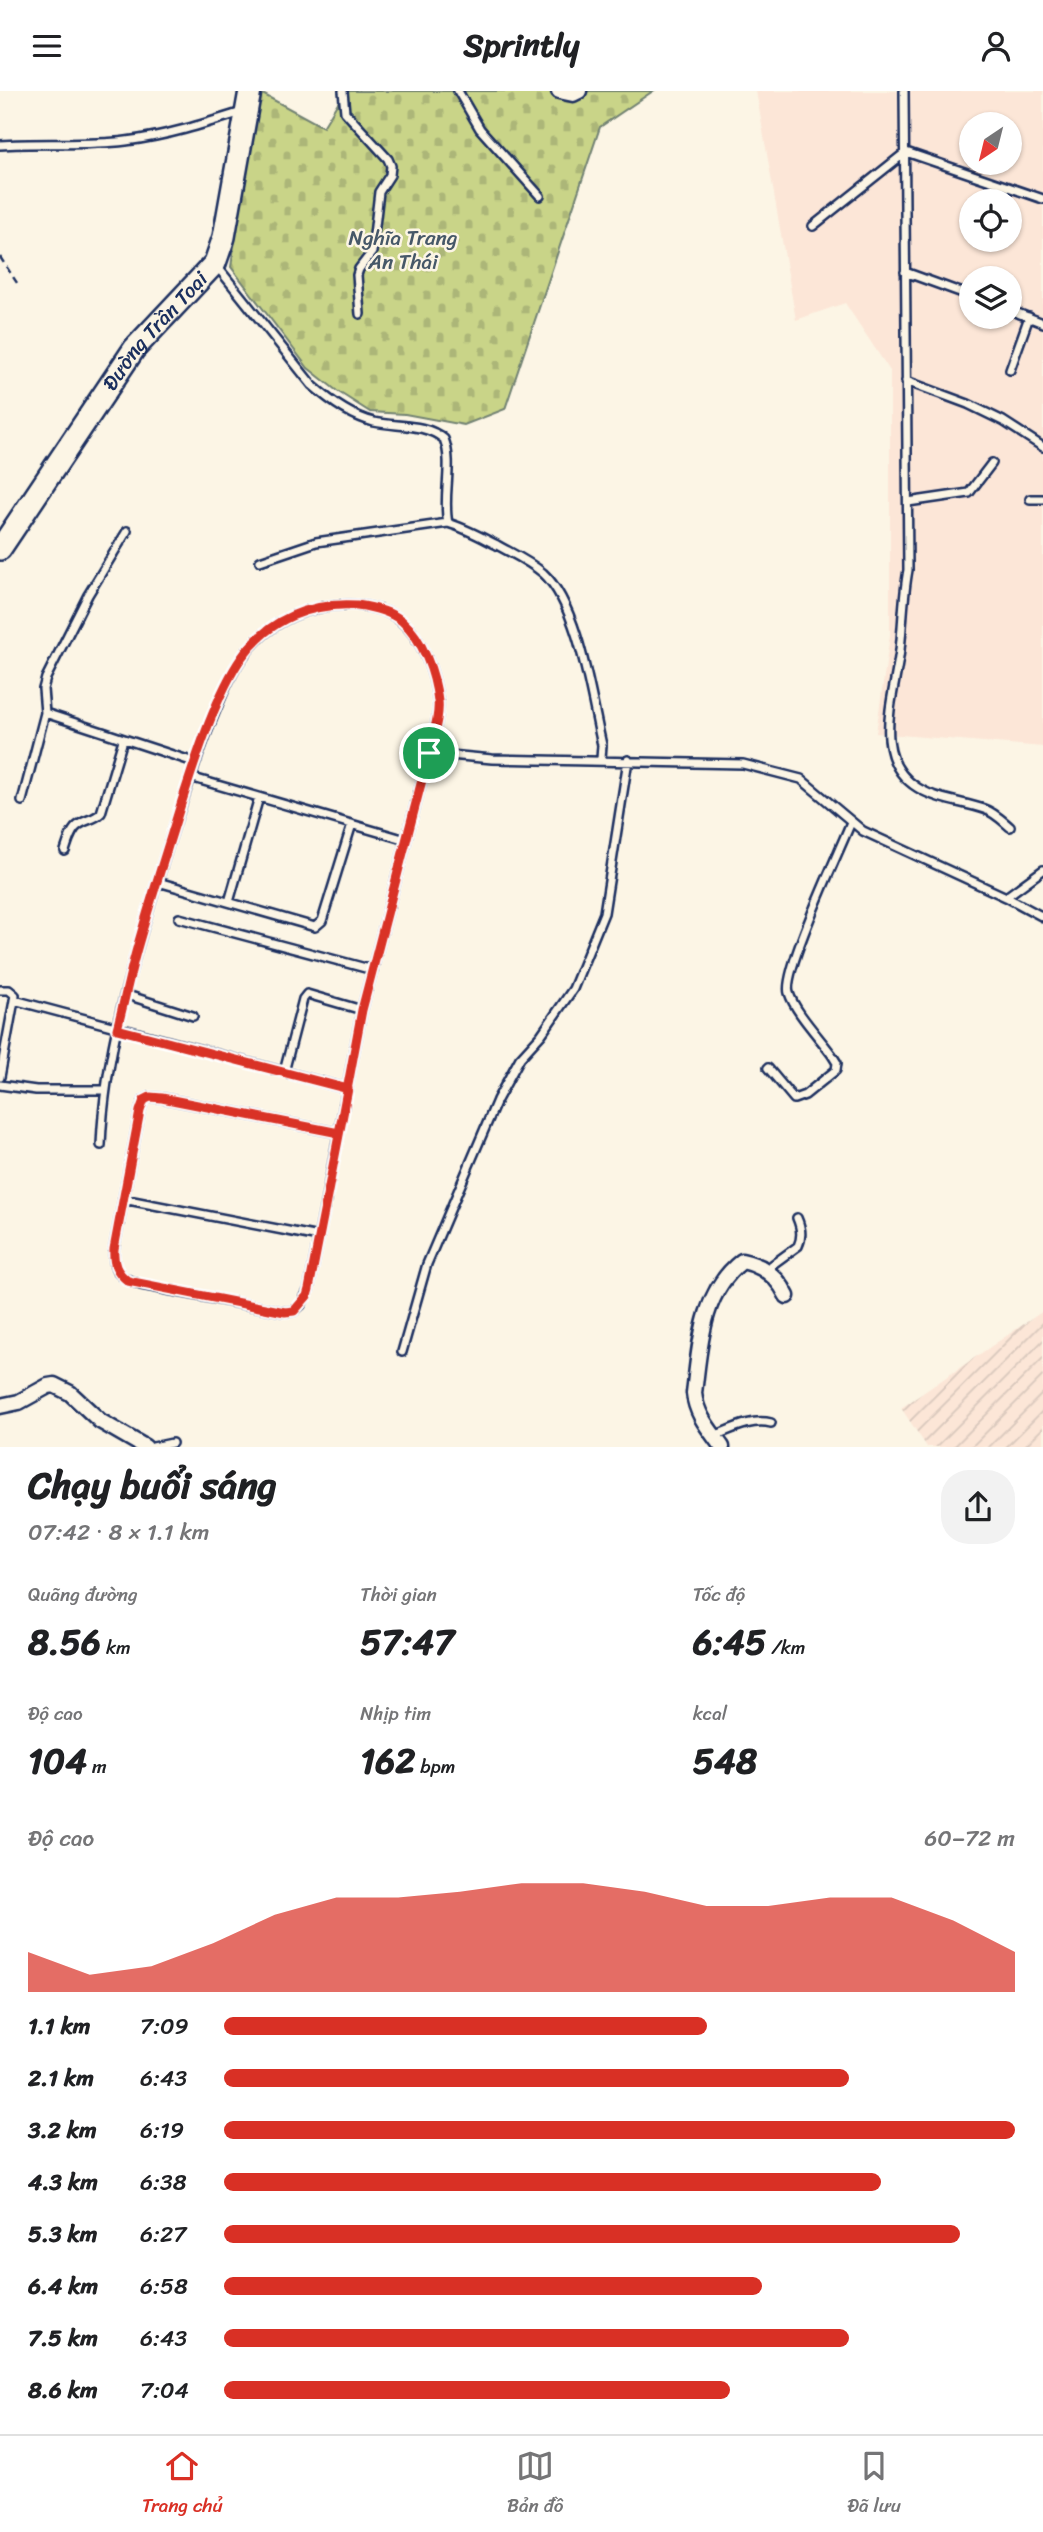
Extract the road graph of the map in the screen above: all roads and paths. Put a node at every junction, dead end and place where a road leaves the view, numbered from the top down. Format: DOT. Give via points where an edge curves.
graph roads {
  1 [pos="343,91"];
  2 [pos="458,91"];
  3 [pos="559,91"];
  4 [pos="579,91"];
  5 [pos="904,91"];
  6 [pos="248,101"];
  7 [pos="0,145"];
  8 [pos="906,152"];
  9 [pos="540,196"];
  10 [pos="1043,199"];
  11 [pos="813,226"];
  12 [pos="0,257"];
  13 [pos="215,263"];
  14 [pos="905,272"];
  15 [pos="19,286"];
  16 [pos="959,292"];
  17 [pos="360,314"];
  18 [pos="1022,314"];
  19 [pos="1029,317"];
  20 [pos="1043,323"];
  21 [pos="1010,370"];
  22 [pos="906,381"];
  23 [pos="1043,446"];
  24 [pos="992,463"];
  25 [pos="1030,499"];
  26 [pos="1043,499"];
  27 [pos="908,502"];
  28 [pos="448,523"];
  29 [pos="127,531"];
  30 [pos="0,549"];
  31 [pos="260,561"];
  32 [pos="45,713"];
  33 [pos="123,740"];
  34 [pos="429,753"];
  35 [pos="601,759"];
  36 [pos="628,760"];
  37 [pos="194,762"];
  38 [pos="190,777"];
  39 [pos="259,797"];
  40 [pos="22,801"];
  41 [pos="851,822"];
  42 [pos="352,824"];
  43 [pos="1010,827"];
  44 [pos="406,840"];
  45 [pos="65,851"];
  46 [pos="1043,870"];
  47 [pos="158,882"];
  48 [pos="1006,897"];
  49 [pos="229,902"];
  50 [pos="1043,917"];
  51 [pos="179,918"];
  52 [pos="373,970"];
  53 [pos="0,990"];
  54 [pos="127,995"];
  55 [pos="14,1000"];
  56 [pos="362,1010"];
  57 [pos="192,1016"];
  58 [pos="117,1029"];
  59 [pos="768,1068"];
  60 [pos="284,1072"];
  61 [pos="0,1077"];
  62 [pos="0,1085"];
  63 [pos="348,1089"];
  64 [pos="106,1090"];
  65 [pos="339,1133"];
  66 [pos="101,1145"];
  67 [pos="123,1199"];
  68 [pos="797,1218"];
  69 [pos="319,1237"];
  70 [pos="765,1271"];
  71 [pos="787,1296"];
  72 [pos="402,1352"];
  73 [pos="0,1406"];
  74 [pos="771,1423"];
  75 [pos="718,1442"];
  76 [pos="172,1443"];
  77 [pos="145,1447"];
  78 [pos="153,1447"];
  1 -- 17 [label="lane" via="345,112 391,166 379,192 372,252 357,275"];
  2 -- 9 [label="lane" via="480,129"];
  3 -- 4 [label="street"];
  5 -- 8 [label="lane"];
  6 -- 7 [label="lane" via="189,129 124,141"];
  6 -- 13 [label="street, Đường Trần Toại" via="224,237"];
  8 -- 10 [label="lane"];
  8 -- 11 [label="lane"];
  8 -- 14 [label="lane"];
  12 -- 15 [label="path"];
  13 -- 28 [label="lane" via="312,385 330,401 373,422 428,429 444,439 448,448 444,504"];
  13 -- 30 [label="street, Đường Trần Toại" via="134,349"];
  14 -- 16 [label="lane"];
  14 -- 22 [label="lane"];
  18 -- 19 [label="lane"];
  19 -- 20 [label="lane"];
  19 -- 21 [label="lane"];
  22 -- 23 [label="lane" via="968,404"];
  22 -- 27 [label="lane"];
  24 -- 27 [label="lane" via="969,493"];
  25 -- 26 [label="lane"];
  27 -- 43 [label="lane" via="908,570 888,738 894,764 919,789 987,810"];
  28 -- 31 [label="lane" via="316,542"];
  28 -- 35 [label="lane" via="525,560 545,575 560,595 574,626 602,745"];
  29 -- 32 [label="lane" via="46,678"];
  32 -- 33 [label="lane"];
  32 -- 40 [label="lane"];
  33 -- 37 [label="lane"];
  33 -- 45 [label="lane" via="101,813 77,826"];
  34 -- 35 [label="lane" via="492,759"];
  34 -- 37 [label="lane" via="439,705 426,656 415,636 402,621 385,612 338,604 317,607 265,632 242,658"];
  34 -- 44 [label="lane"];
  35 -- 36 [label="lane"];
  36 -- 41 [label="lane" via="731,762 801,779"];
  36 -- 72 [label="lane" via="604,913 573,989 520,1058 497,1100 427,1264"];
  37 -- 38 [label="lane"];
  38 -- 39 [label="lane"];
  38 -- 47 [label="lane"];
  39 -- 42 [label="lane"];
  39 -- 49 [label="lane"];
  41 -- 48 [label="lane"];
  41 -- 59 [label="lane" via="794,962 788,990 837,1063 836,1070 794,1099"];
  42 -- 44 [label="lane"];
  42 -- 49 [label="lane" via="320,924 315,927"];
  44 -- 52 [label="lane"];
  46 -- 48 [label="lane"];
  47 -- 49 [label="lane"];
  47 -- 54 [label="lane"];
  48 -- 50 [label="lane"];
  51 -- 52 [label="lane"];
  52 -- 56 [label="lane"];
  53 -- 55 [label="lane" via="15,995"];
  54 -- 57 [label="lane"];
  54 -- 58 [label="lane"];
  55 -- 58 [label="lane"];
  55 -- 61 [label="lane"];
  56 -- 60 [label="lane" via="307,994"];
  56 -- 63 [label="lane"];
  58 -- 60 [label="lane"];
  58 -- 64 [label="lane"];
  60 -- 63 [label="lane"];
  62 -- 64 [label="lane"];
  63 -- 65 [label="lane"];
  64 -- 66 [label="lane"];
  65 -- 67 [label="lane" via="147,1098 142,1103"];
  65 -- 69 [label="lane"];
  67 -- 69 [label="lane"];
  67 -- 69 [label="lane" via="113,1263 124,1278 141,1285 294,1311 307,1296"];
  68 -- 70 [label="lane" via="798,1246"];
  70 -- 71 [label="street"];
  70 -- 75 [label="street" via="740,1262 707,1310 695,1405"];
  73 -- 77 [label="street" via="54,1385 70,1393 100,1421"];
  74 -- 75 [label="lane" via="750,1423"];
  76 -- 78 [label="lane"];
}
